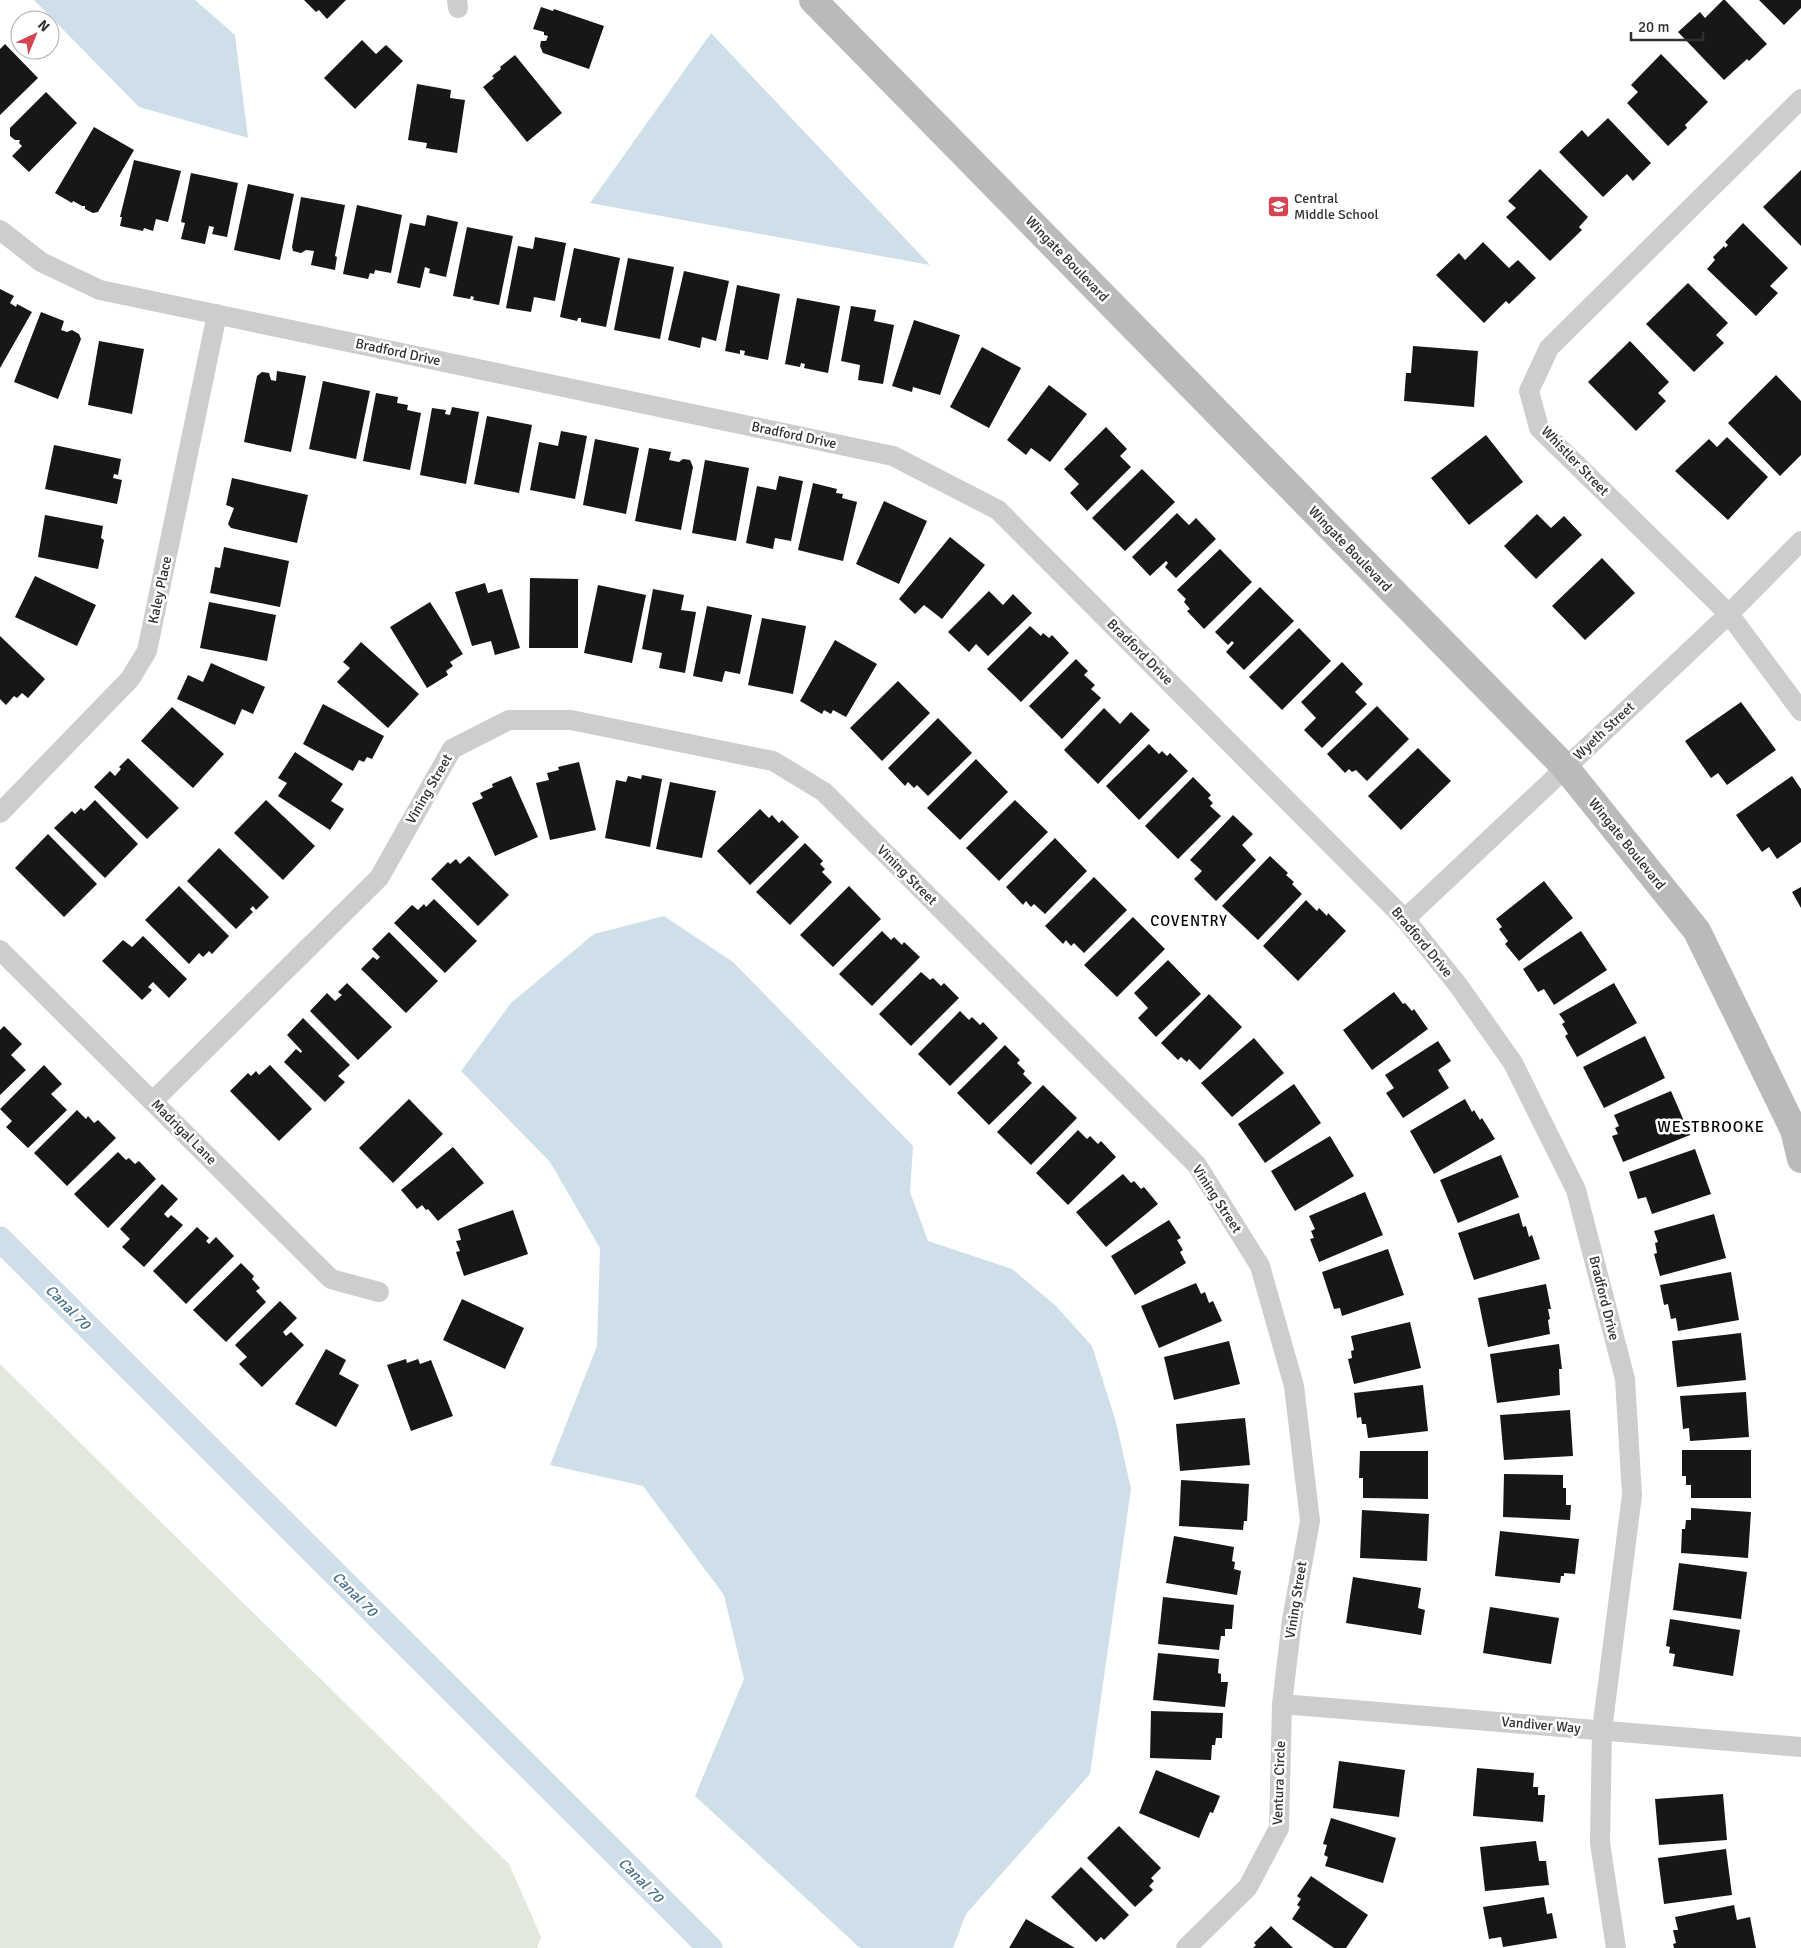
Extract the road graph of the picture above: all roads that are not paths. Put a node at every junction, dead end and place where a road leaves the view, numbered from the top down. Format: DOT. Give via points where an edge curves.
graph roads {
  1 [pos="812,0"];
  2 [pos="1801,99"];
  3 [pos="0,230"];
  4 [pos="217,314"];
  5 [pos="1801,542"];
  6 [pos="1728,614"];
  7 [pos="1801,711"];
  8 [pos="1565,767"];
  9 [pos="0,813"];
  10 [pos="1404,919"];
  11 [pos="0,950"];
  12 [pos="153,1101"];
  13 [pos="1801,1159"];
  14 [pos="379,1292"];
  15 [pos="1282,1704"];
  16 [pos="1602,1730"];
  17 [pos="1801,1747"];
  18 [pos="1186,1948"];
  19 [pos="1616,1948"];
  1 -- 8 [label="street, Wingate Boulevard"];
  2 -- 6 [label="street, Whistler Street" via="1549,348 1529,391 1540,428"];
  3 -- 4 [label="street, Bradford Drive" via="41,262 100,290"];
  4 -- 9 [label="street, Kaley Place" via="147,651 130,679"];
  4 -- 10 [label="street, Bradford Drive" via="893,456 998,510"];
  5 -- 6 [label="street, Wyeth Street"];
  6 -- 7 [label="street, Whistler Street"];
  6 -- 8 [label="street, Wyeth Street"];
  8 -- 10 [label="street, Wyeth Street"];
  8 -- 13 [label="street, Wingate Boulevard" via="1697,931 1794,1130"];
  10 -- 16 [label="street, Bradford Drive" via="1458,985 1513,1063 1576,1190 1625,1379 1632,1495"];
  11 -- 12 [label="street, Madrigal Lane"];
  12 -- 14 [label="street, Madrigal Lane" via="331,1279"];
  12 -- 15 [label="street, Vining Street" via="379,878 452,749 510,720 570,720 774,761 824,792 1197,1165 1260,1266 1294,1386 1310,1521 1292,1620"];
  15 -- 16 [label="street, Vandiver Way"];
  15 -- 18 [label="street, Ventura Circle" via="1279,1828 1248,1887"];
  16 -- 17 [label="street, Vandiver Way"];
  16 -- 19 [label="street" via="1600,1843"];
}
